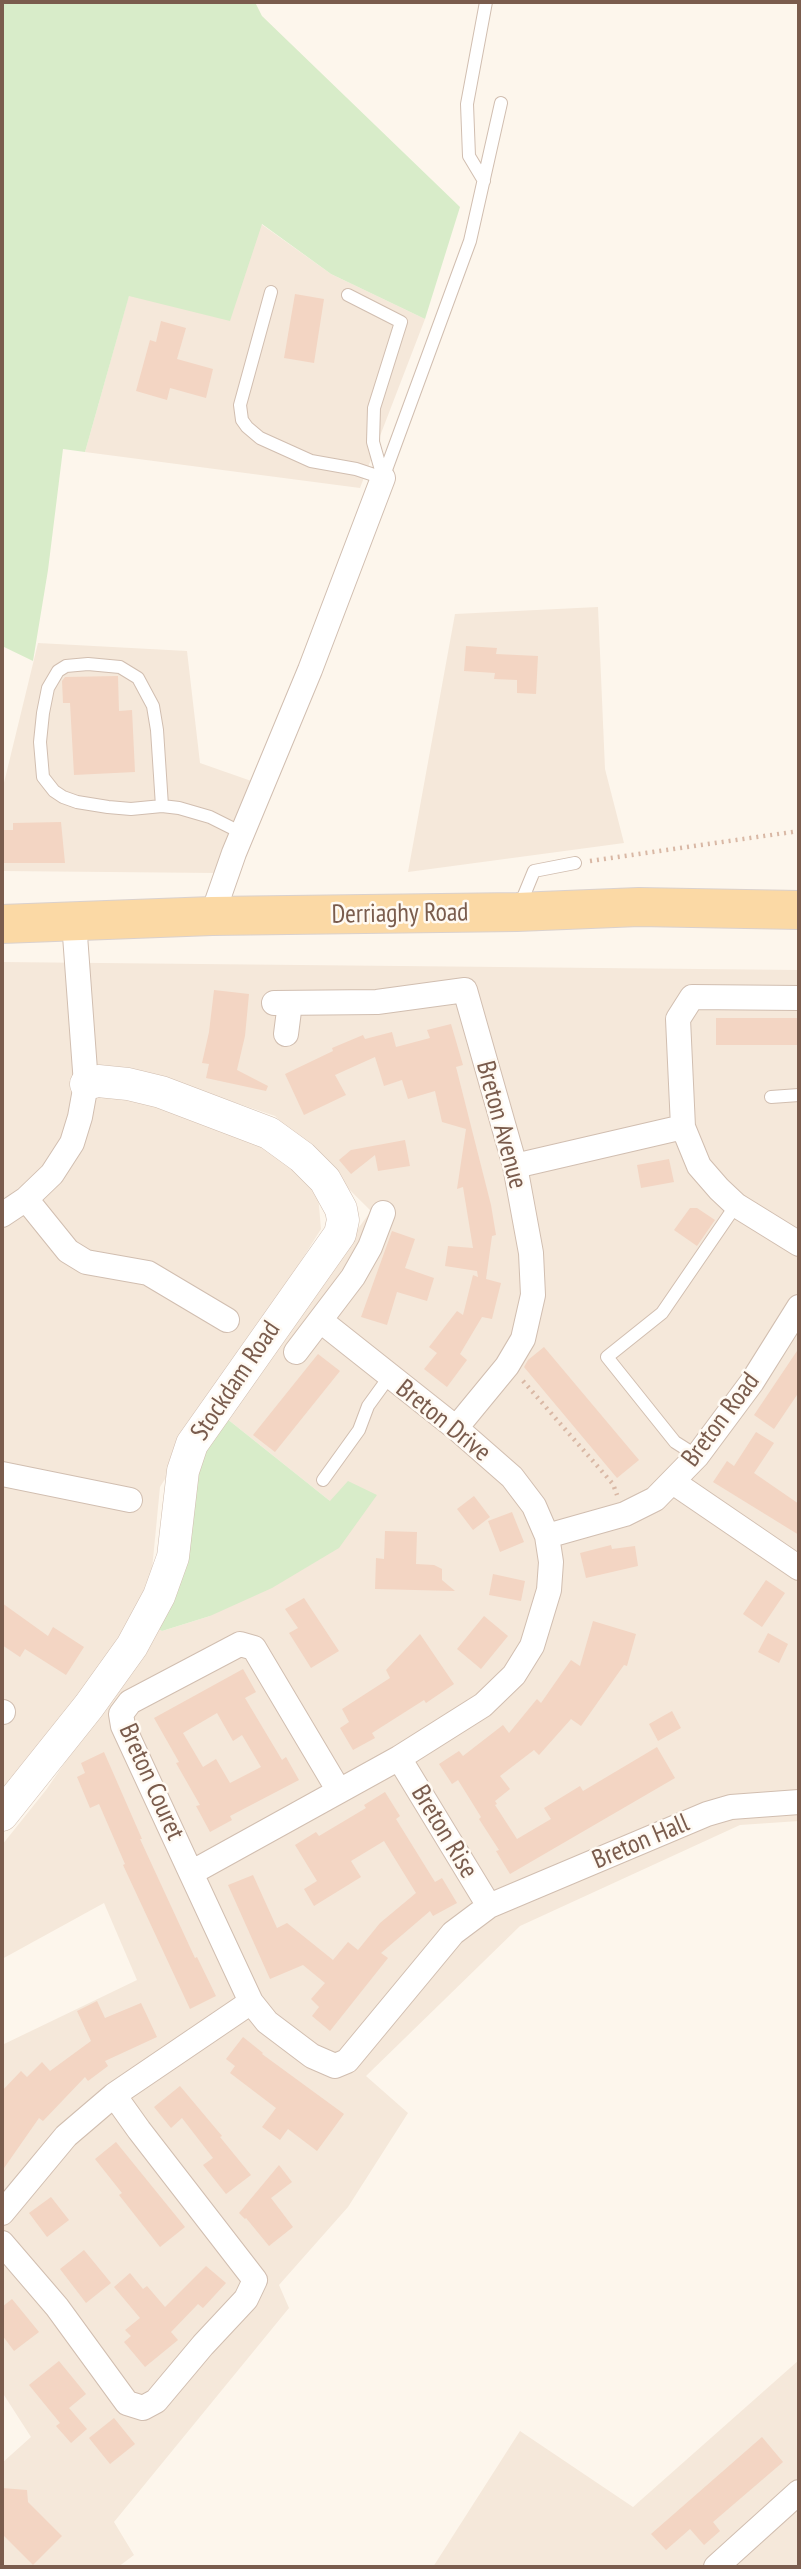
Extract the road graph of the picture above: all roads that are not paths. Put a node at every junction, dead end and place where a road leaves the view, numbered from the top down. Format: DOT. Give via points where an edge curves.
graph roads {
  1 [pos="486,2"];
  2 [pos="501,103"];
  3 [pos="484,181"];
  4 [pos="271,292"];
  5 [pos="348,295"];
  6 [pos="383,478"];
  7 [pos="162,806"];
  8 [pos="242,833"];
  9 [pos="575,863"];
  10 [pos="799,910"];
  11 [pos="517,912"];
  12 [pos="212,916"];
  13 [pos="74,922"];
  14 [pos="2,924"];
  15 [pos="799,998"];
  16 [pos="286,1034"];
  17 [pos="86,1084"];
  18 [pos="799,1095"];
  19 [pos="771,1097"];
  20 [pos="683,1127"];
  21 [pos="514,1166"];
  22 [pos="26,1199"];
  23 [pos="736,1205"];
  24 [pos="383,1213"];
  25 [pos="2,1215"];
  26 [pos="799,1244"];
  27 [pos="799,1307"];
  28 [pos="227,1320"];
  29 [pos="321,1321"];
  30 [pos="296,1352"];
  31 [pos="389,1377"];
  32 [pos="456,1429"];
  33 [pos="697,1456"];
  34 [pos="2,1474"];
  35 [pos="323,1480"];
  36 [pos="673,1482"];
  37 [pos="130,1500"];
  38 [pos="547,1536"];
  39 [pos="799,1568"];
  40 [pos="399,1758"];
  41 [pos="339,1791"];
  42 [pos="799,1802"];
  43 [pos="2,1815"];
  44 [pos="191,1873"];
  45 [pos="489,1906"];
  46 [pos="251,2002"];
  47 [pos="114,2095"];
  48 [pos="2,2213"];
  49 [pos="2,2243"];
  50 [pos="799,2492"];
  51 [pos="716,2567"];
  1 -- 3 [label="lane" via="467,104 469,156"];
  2 -- 3 [label="lane"];
  3 -- 6 [label="lane" via="470,241"];
  4 -- 6 [label="lane" via="240,405 242,420 269,442 311,461"];
  5 -- 6 [label="lane" via="401,322 374,408 373,442"];
  6 -- 8 [label="street"];
  7 -- 7 [label="lane" via="131,809 77,802 63,797 43,777 43,713 48,688 58,671 88,664 120,667 138,678 153,706"];
  7 -- 8 [label="lane" via="210,817"];
  8 -- 12 [label="street"];
  9 -- 11 [label="lane" via="534,870"];
  10 -- 11 [label="main road, Derriaghy Road" via="639,907"];
  11 -- 12 [label="main road, Derriaghy Road"];
  12 -- 13 [label="main road, Derriaghy Road"];
  13 -- 14 [label="main road, Derriaghy Road"];
  13 -- 17 [label="street"];
  15 -- 20 [label="street" via="692,998 678,1018"];
  16 -- 21 [label="street, Breton Avenue" via="282,1003 377,1002 465,990"];
  17 -- 22 [label="street" via="72,1143 52,1174"];
  17 -- 43 [label="street, Stockdam Road" via="98,1081 161,1091 269,1133 325,1180 343,1220 340,1234 192,1444 183,1471 173,1557 159,1596 135,1639 89,1706"];
  18 -- 19 [label="lane"];
  20 -- 21 [label="street"];
  20 -- 23 [label="street" via="699,1166"];
  21 -- 32 [label="street, Breton Avenue" via="531,1254 533,1295 523,1339"];
  22 -- 25 [label="street"];
  22 -- 28 [label="street" via="68,1251 86,1262 148,1273"];
  23 -- 26 [label="street"];
  23 -- 33 [label="lane" via="662,1313 607,1357 675,1443"];
  24 -- 29 [label="street" via="353,1277"];
  27 -- 33 [label="street, Breton Road" via="752,1382"];
  29 -- 30 [label="street"];
  29 -- 31 [label="street, Breton Drive"];
  31 -- 32 [label="street, Breton Drive"];
  31 -- 35 [label="lane"];
  32 -- 38 [label="street, Breton Drive" via="512,1477 534,1506"];
  33 -- 36 [label="street, Breton Road"];
  34 -- 37 [label="street"];
  36 -- 38 [label="street, Breton Road" via="655,1499 625,1514"];
  36 -- 39 [label="street"];
  38 -- 40 [label="street, Breton Drive" via="549,1590 532,1646 514,1675 483,1705"];
  40 -- 41 [label="street, Breton Couret"];
  40 -- 45 [label="street, Breton Rise"];
  41 -- 44 [label="street, Breton Couret"];
  41 -- 44 [label="street, Breton Couret" via="254,1648 240,1644 130,1702 121,1714 123,1726"];
  42 -- 45 [label="street, Breton Hall" via="732,1807 707,1814"];
  44 -- 46 [label="street"];
  45 -- 46 [label="street, Breton Hall" via="453,1933 355,2052 335,2066 312,2056 267,2022"];
  46 -- 47 [label="street"];
  47 -- 48 [label="street" via="66,2136"];
  47 -- 49 [label="street" via="254,2280 246,2299 156,2402 143,2408 127,2403 58,2306"];
  50 -- 51 [label="street"];
}
